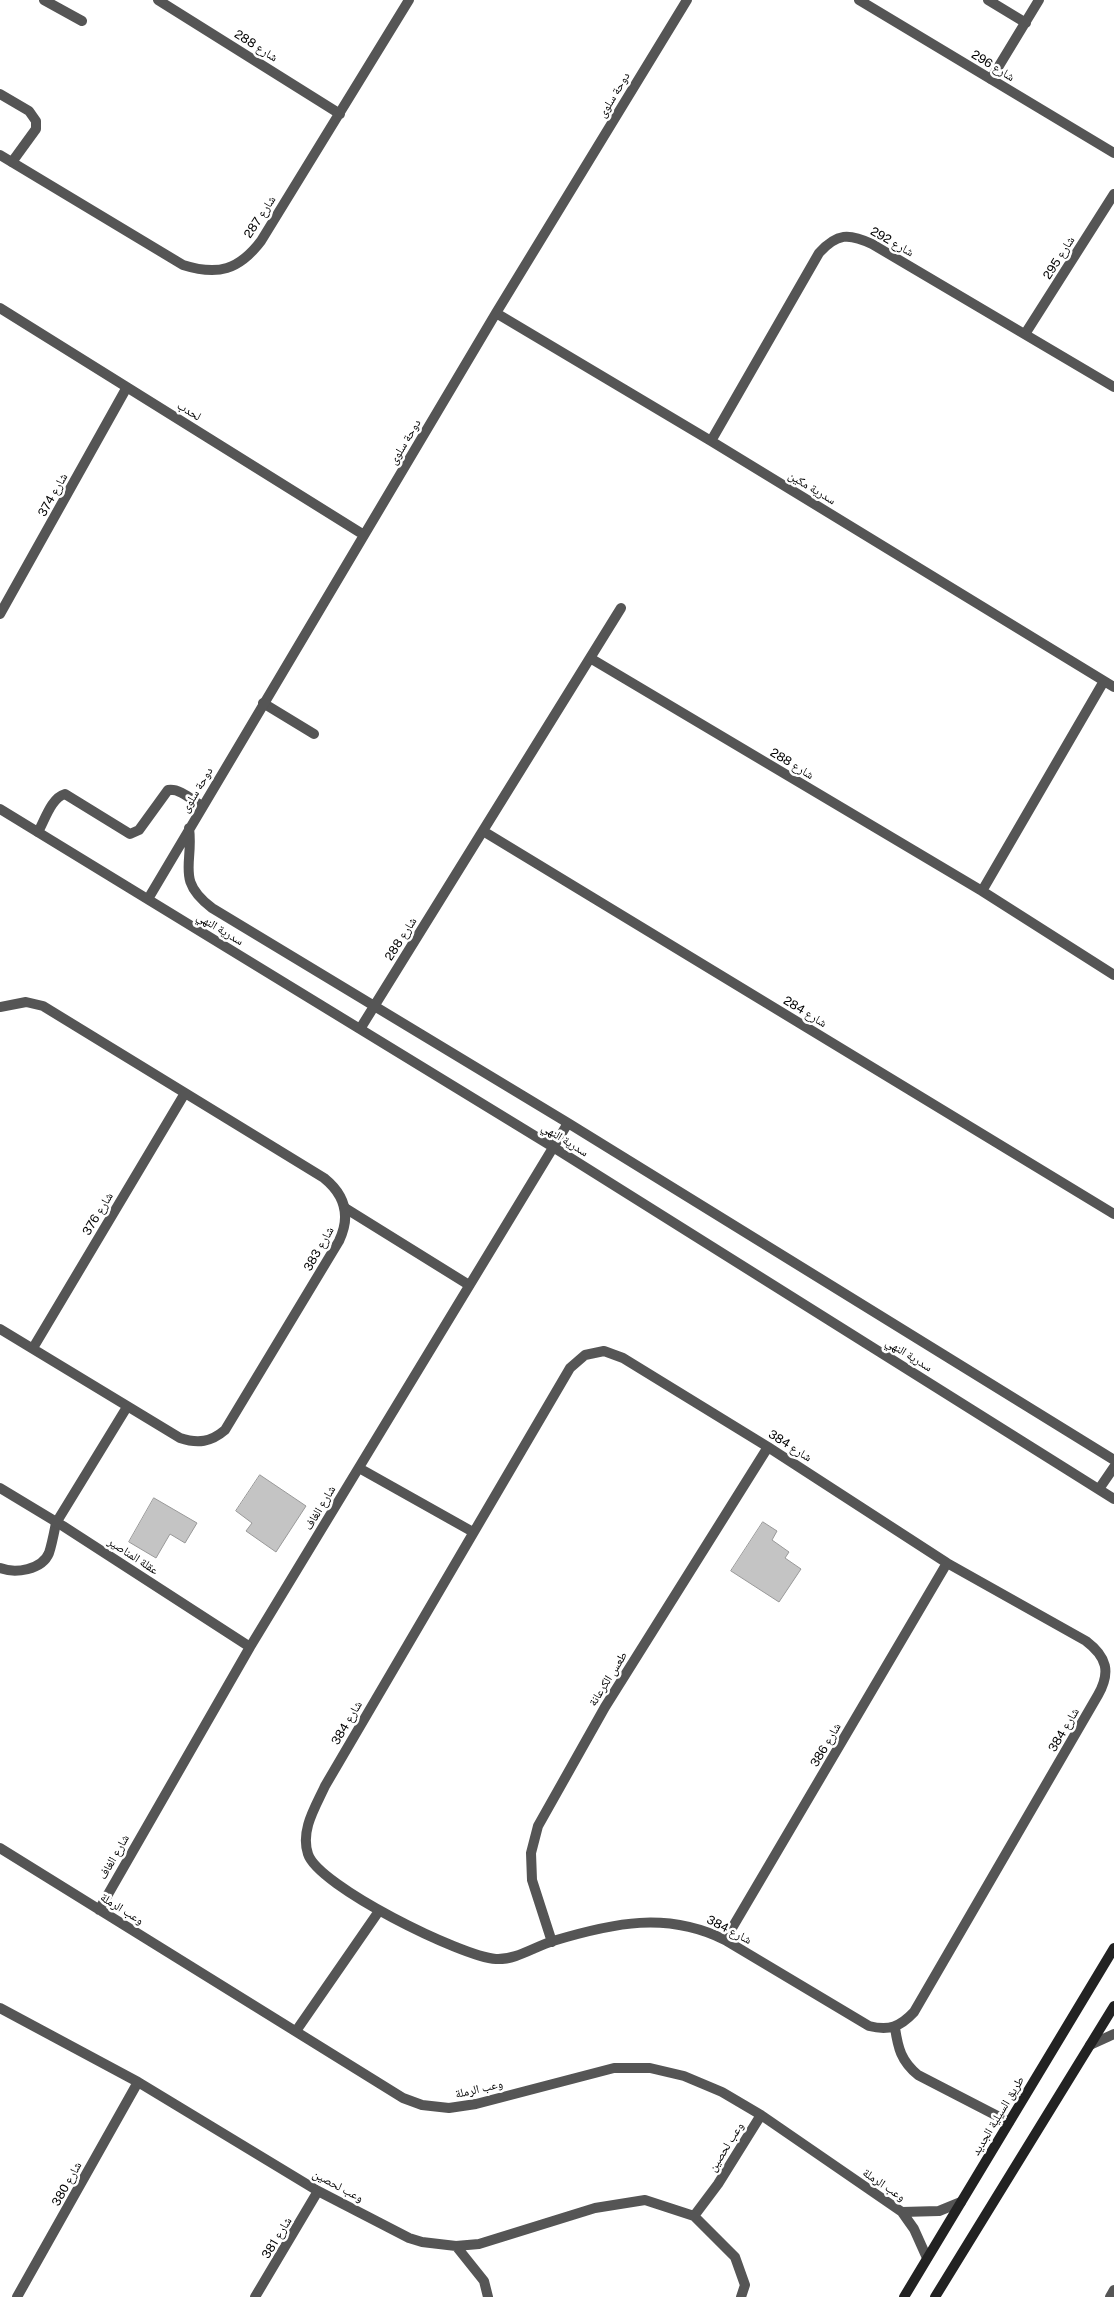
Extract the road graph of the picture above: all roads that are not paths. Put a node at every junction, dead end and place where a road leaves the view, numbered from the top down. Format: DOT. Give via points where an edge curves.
graph roads {
  1 [pos="44,0"];
  2 [pos="158,0"];
  3 [pos="409,0"];
  4 [pos="687,0"];
  5 [pos="859,0"];
  6 [pos="988,0"];
  7 [pos="1039,0"];
  8 [pos="82,21"];
  9 [pos="1026,23"];
  10 [pos="991,79"];
  11 [pos="0,94"];
  12 [pos="340,114"];
  13 [pos="1114,153"];
  14 [pos="0,155"];
  15 [pos="12,162"];
  16 [pos="1114,194"];
  17 [pos="0,308"];
  18 [pos="496,313"];
  19 [pos="1025,334"];
  20 [pos="127,387"];
  21 [pos="1114,387"];
  22 [pos="711,441"];
  23 [pos="364,535"];
  24 [pos="621,608"];
  25 [pos="0,614"];
  26 [pos="590,658"];
  27 [pos="1104,680"];
  28 [pos="1114,687"];
  29 [pos="264,703"];
  30 [pos="314,734"];
  31 [pos="202,806"];
  32 [pos="0,809"];
  33 [pos="189,828"];
  34 [pos="482,831"];
  35 [pos="38,832"];
  36 [pos="982,890"];
  37 [pos="148,899"];
  38 [pos="1114,975"];
  39 [pos="374,1006"];
  40 [pos="0,1007"];
  41 [pos="360,1029"];
  42 [pos="185,1093"];
  43 [pos="568,1123"];
  44 [pos="553,1147"];
  45 [pos="345,1208"];
  46 [pos="1114,1214"];
  47 [pos="469,1285"];
  48 [pos="0,1329"];
  49 [pos="32,1348"];
  50 [pos="127,1407"];
  51 [pos="768,1447"];
  52 [pos="1114,1460"];
  53 [pos="1114,1467"];
  54 [pos="359,1468"];
  55 [pos="0,1488"];
  56 [pos="1099,1489"];
  57 [pos="1114,1499"];
  58 [pos="56,1523"];
  59 [pos="473,1532"];
  60 [pos="947,1562"];
  61 [pos="0,1568"];
  62 [pos="250,1648"];
  63 [pos="0,1848"];
  64 [pos="98,1910"];
  65 [pos="379,1911"];
  66 [pos="726,1940"];
  67 [pos="552,1942"];
  68 [pos="1114,1948"];
  69 [pos="1114,2006"];
  70 [pos="0,2008"];
  71 [pos="895,2028"];
  72 [pos="296,2031"];
  73 [pos="1114,2034"];
  74 [pos="1090,2045"];
  75 [pos="138,2082"];
  76 [pos="761,2115"];
  77 [pos="1009,2122"];
  78 [pos="318,2191"];
  79 [pos="961,2202"];
  80 [pos="902,2212"];
  81 [pos="694,2216"];
  82 [pos="456,2246"];
  83 [pos="927,2258"];
  84 [pos="1114,2290"];
  85 [pos="17,2297"];
  86 [pos="255,2297"];
  87 [pos="488,2297"];
  88 [pos="741,2297"];
  89 [pos="904,2297"];
  90 [pos="935,2297"];
  91 [pos="1110,2297"];
  1 -- 8 [label="street"];
  2 -- 12 [label="street, شارع 288"];
  3 -- 12 [label="street, شارع 287"];
  4 -- 18 [label="street, دوحة سلوى"];
  5 -- 10 [label="street, شارع 296"];
  6 -- 9 [label="street"];
  7 -- 9 [label="street"];
  9 -- 10 [label="street"];
  10 -- 13 [label="street, شارع 296"];
  11 -- 15 [label="street" via="29,111 36,120 36,129"];
  12 -- 15 [label="street, شارع 287" via="261,241 241,261 224,270 210,271 183,265"];
  14 -- 15 [label="street, شارع 287"];
  16 -- 19 [label="street, شارع 295"];
  17 -- 20 [label="street, لحدب"];
  18 -- 22 [label="street, سدرية مكين"];
  18 -- 23 [label="street, دوحة سلوى"];
  19 -- 21 [label="street, شارع 292"];
  19 -- 22 [label="street, شارع 292" via="872,244 856,236 840,236 819,253"];
  20 -- 23 [label="street, لحدب"];
  20 -- 25 [label="street, شارع 374"];
  22 -- 27 [label="street, سدرية مكين"];
  23 -- 29 [label="street, دوحة سلوى"];
  24 -- 26 [label="street, شارع 288"];
  26 -- 34 [label="street, شارع 288"];
  26 -- 36 [label="street, شارع 288"];
  27 -- 28 [label="street, سدرية مكين"];
  27 -- 36 [label="street"];
  29 -- 30 [label="street"];
  29 -- 31 [label="street, دوحة سلوى"];
  31 -- 33 [label="street, دوحة سلوى"];
  31 -- 35 [label="street" via="179,791 168,790 139,830 130,834 66,794 55,800"];
  32 -- 35 [label="street, سدرية النهي"];
  33 -- 37 [label="street, دوحة سلوى"];
  33 -- 39 [label="street" via="187,870 195,892 203,901"];
  34 -- 39 [label="street, شارع 288"];
  34 -- 46 [label="street, شارع 284"];
  35 -- 37 [label="street, سدرية النهي"];
  36 -- 38 [label="street, شارع 288"];
  37 -- 41 [label="street, سدرية النهي"];
  39 -- 41 [label="street, شارع 288"];
  39 -- 43 [label="street"];
  40 -- 42 [label="street" via="26,1002 44,1006"];
  41 -- 44 [label="street, سدرية النهي"];
  42 -- 45 [label="street" via="324,1178 334,1186"];
  42 -- 49 [label="street, شارع 376"];
  43 -- 44 [label="street, شارع الغاف"];
  43 -- 52 [label="street"];
  44 -- 47 [label="street, شارع الغاف"];
  44 -- 56 [label="street, سدرية النهي"];
  45 -- 47 [label="street"];
  45 -- 50 [label="street, شارع 383" via="345,1225 339,1241 226,1430 216,1438 192,1442"];
  47 -- 54 [label="street, شارع الغاف"];
  48 -- 49 [label="street, شارع 383"];
  49 -- 50 [label="street, شارع 383"];
  50 -- 58 [label="street"];
  51 -- 59 [label="street, شارع 384" via="623,1358 604,1351 594,1352 570,1368"];
  51 -- 60 [label="street, شارع 384"];
  51 -- 67 [label="street, طعس الكرعانة" via="605,1707 538,1826 531,1853 532,1880"];
  53 -- 56 [label="street"];
  54 -- 59 [label="street"];
  54 -- 62 [label="street, شارع الغاف"];
  55 -- 58 [label="street, عقلة المناصير"];
  56 -- 57 [label="street, سدرية النهي"];
  58 -- 61 [label="street" via="48,1555 43,1560 28,1569"];
  58 -- 62 [label="street, عقلة المناصير"];
  59 -- 65 [label="street, شارع 384" via="333,1772 307,1828 307,1848 313,1864"];
  60 -- 66 [label="street, شارع 386"];
  60 -- 71 [label="street, شارع 384" via="1086,1641 1096,1648 1106,1671 1098,1695 914,2012"];
  62 -- 64 [label="street, شارع الغاف"];
  63 -- 64 [label="street, وعب الرملة"];
  64 -- 72 [label="street, وعب الرملة"];
  65 -- 67 [label="street, شارع 384" via="485,1958 512,1957"];
  65 -- 72 [label="street"];
  66 -- 67 [label="street, شارع 384" via="698,1928 655,1922 612,1926"];
  66 -- 71 [label="street, شارع 384" via="869,2026"];
  68 -- 77 [label="street, طريق السيلية الجديد"];
  69 -- 74 [label="street"];
  70 -- 75 [label="street, وعب لحصين"];
  71 -- 77 [label="street" via="898,2051 912,2070"];
  72 -- 76 [label="street, وعب الرملة" via="403,2098 436,2108 463,2107 596,2072 632,2067 684,2076 722,2092"];
  73 -- 74 [label="street"];
  74 -- 90 [label="street"];
  75 -- 78 [label="street, وعب لحصين"];
  75 -- 85 [label="street, شارع 380"];
  76 -- 80 [label="street, وعب الرملة"];
  76 -- 81 [label="street, وعب لحصين"];
  77 -- 79 [label="street, طريق السيلية الجديد"];
  78 -- 82 [label="street, وعب لحصين" via="409,2238"];
  78 -- 86 [label="street, شارع 381"];
  79 -- 80 [label="street, وعب الرملة" via="940,2211"];
  79 -- 83 [label="street, طريق السيلية الجديد"];
  80 -- 83 [label="street, وعب الرملة"];
  81 -- 82 [label="street, وعب لحصين" via="645,2200 596,2208 479,2244"];
  81 -- 88 [label="street, وعب لحصين" via="734,2257 745,2285"];
  82 -- 87 [label="street" via="484,2281"];
  83 -- 89 [label="street, طريق السيلية الجديد"];
  84 -- 91 [label="street"];
}
